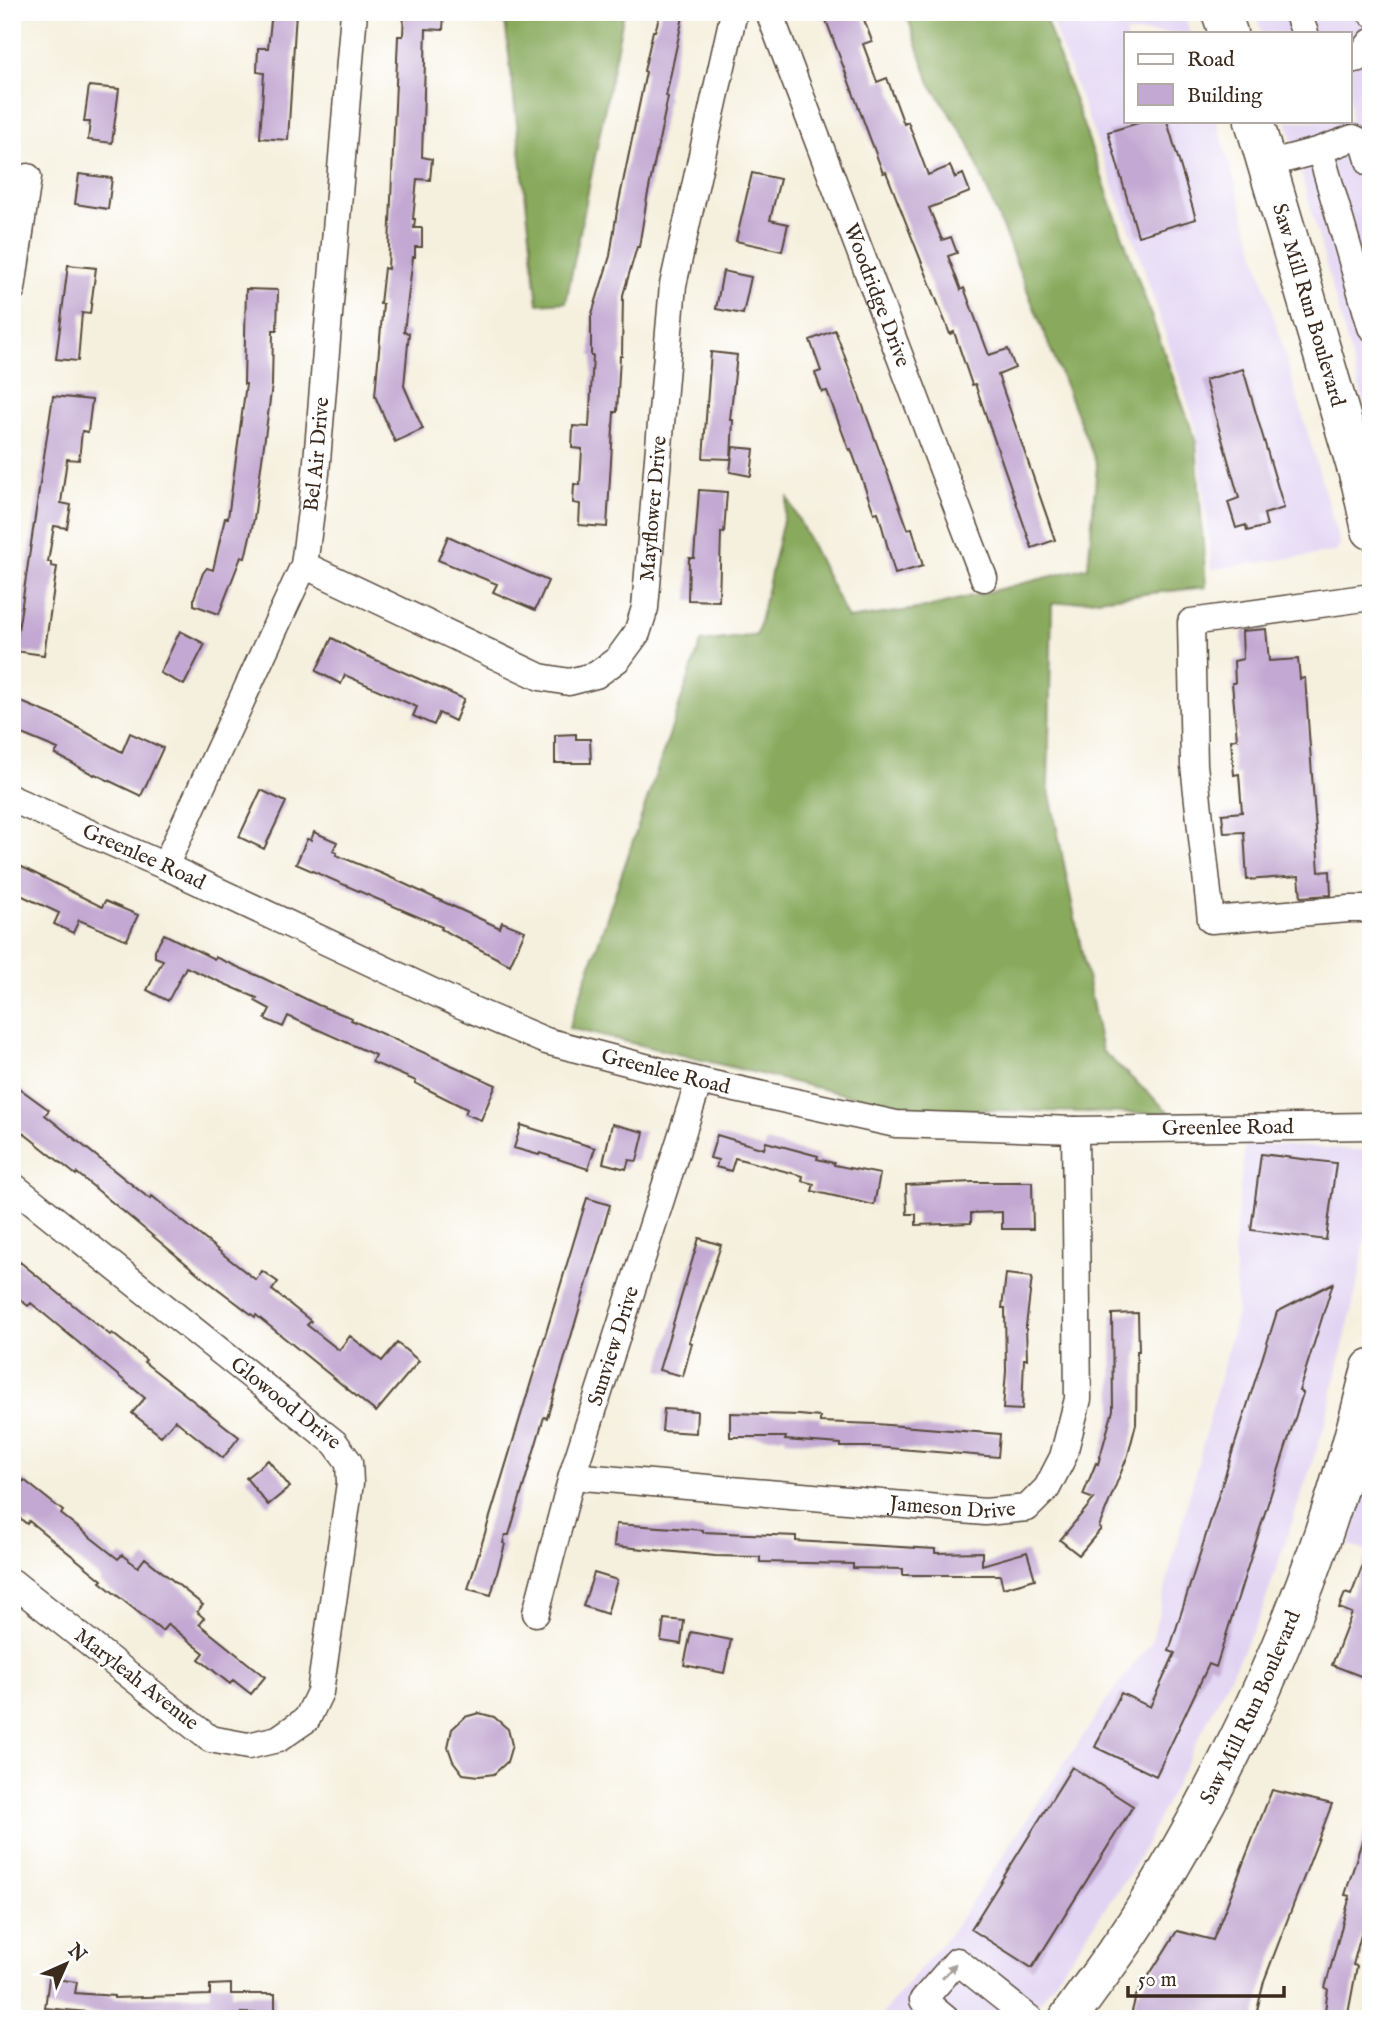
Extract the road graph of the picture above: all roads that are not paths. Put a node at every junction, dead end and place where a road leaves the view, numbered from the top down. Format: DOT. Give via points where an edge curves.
graph roads {
  1 [pos="354,12"];
  2 [pos="734,12"];
  3 [pos="769,12"];
  4 [pos="1221,12"];
  5 [pos="1297,12"];
  6 [pos="1227,32"];
  7 [pos="1306,32"];
  8 [pos="1371,42"];
  9 [pos="1352,60"];
  10 [pos="1254,122"];
  11 [pos="1320,150"];
  12 [pos="1370,163"];
  13 [pos="1268,164"];
  14 [pos="28,177"];
  15 [pos="12,289"];
  16 [pos="1371,327"];
  17 [pos="1371,530"];
  18 [pos="304,565"];
  19 [pos="984,578"];
  20 [pos="1371,597"];
  21 [pos="12,799"];
  22 [pos="165,866"];
  23 [pos="1370,908"];
  24 [pos="699,1081"];
  25 [pos="1371,1126"];
  26 [pos="1075,1130"];
  27 [pos="12,1185"];
  28 [pos="1371,1368"];
  29 [pos="572,1475"];
  30 [pos="12,1582"];
  31 [pos="536,1613"];
  32 [pos="307,1719"];
  33 [pos="946,2019"];
  34 [pos="1030,2019"];
  35 [pos="1068,2019"];
  1 -- 18 [label="street, Bel Air Drive" via="316,473"];
  2 -- 18 [label="street, Mayflower Drive" via="673,285 645,608 637,633 618,659 596,675 569,682 540,677"];
  3 -- 19 [label="street, Woodridge Drive"];
  4 -- 6 [label="highway"];
  5 -- 7 [label="street"];
  8 -- 9 [label="street"];
  10 -- 13 [label="highway, Saw Mill Run Boulevard"];
  11 -- 12 [label="street" via="1353,138 1364,143"];
  11 -- 13 [label="street"];
  11 -- 16 [label="street"];
  13 -- 17 [label="highway, Saw Mill Run Boulevard"];
  14 -- 15 [label="street"];
  18 -- 22 [label="street, Bel Air Drive"];
  20 -- 23 [label="street" via="1191,622 1194,765 1211,920"];
  21 -- 22 [label="street, Greenlee Road"];
  22 -- 24 [label="street, Greenlee Road" via="546,1041"];
  24 -- 26 [label="street, Greenlee Road" via="896,1124"];
  24 -- 29 [label="street, Sunview Drive"];
  25 -- 26 [label="street, Greenlee Road"];
  26 -- 29 [label="street, Jameson Drive" via="1077,1399 1063,1457 1047,1488 1027,1507 985,1512"];
  27 -- 32 [label="street, Glowood Drive" via="335,1443 349,1462 351,1483 326,1663 320,1692"];
  28 -- 35 [label="highway, Saw Mill Run Boulevard" via="1319,1550 1276,1657 1216,1784 1141,1916"];
  29 -- 31 [label="street, Sunview Drive"];
  30 -- 32 [label="street, Maryleah Avenue" via="210,1739 258,1744 278,1739"];
  33 -- 34 [label="street, one-way" via="923,2000 957,1961"];
}
